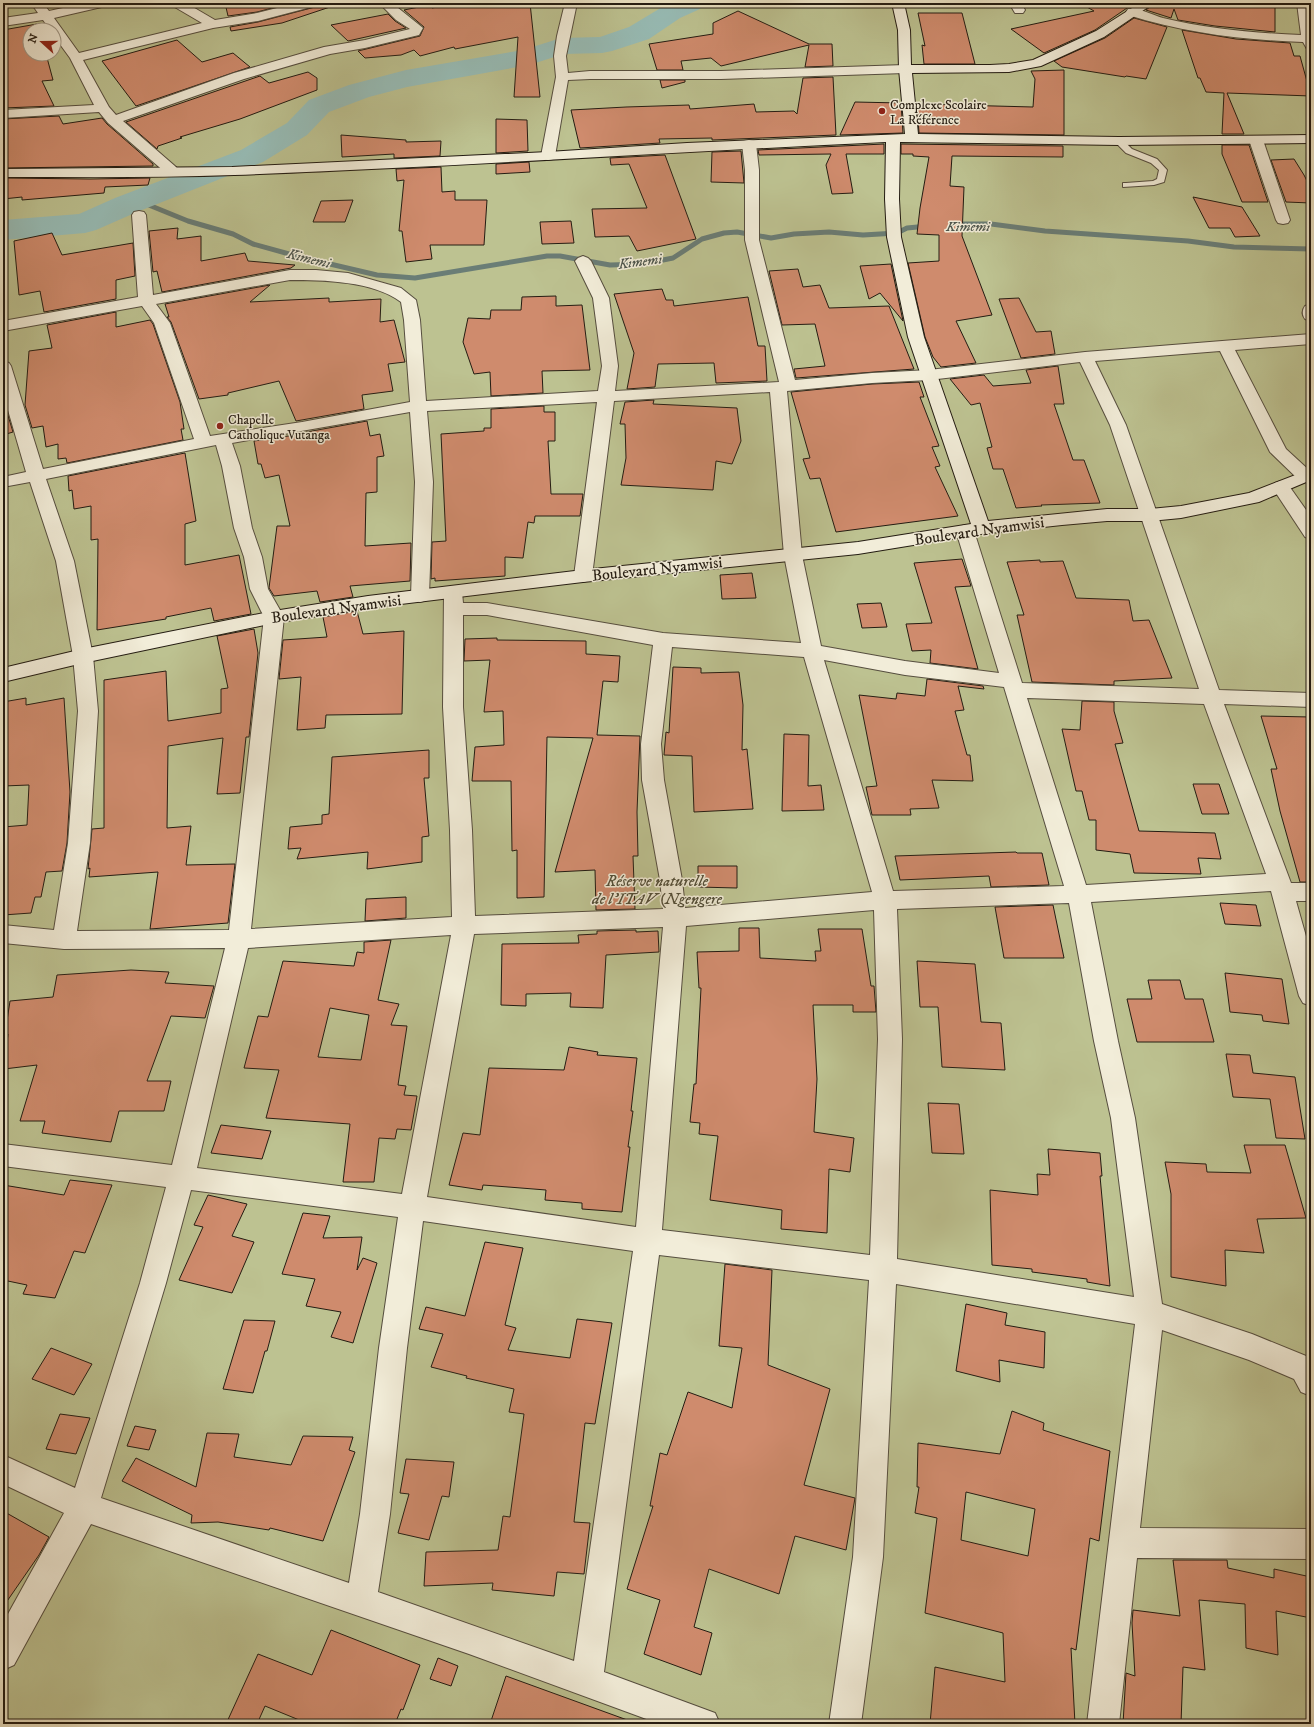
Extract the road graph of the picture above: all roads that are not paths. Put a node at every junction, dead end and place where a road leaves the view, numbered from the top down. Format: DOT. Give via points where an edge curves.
graph roads {
  1 [pos="37,3"];
  2 [pos="102,3"];
  3 [pos="177,3"];
  4 [pos="311,3"];
  5 [pos="385,3"];
  6 [pos="571,3"];
  7 [pos="898,3"];
  8 [pos="1120,3"];
  9 [pos="1148,3"];
  10 [pos="1303,3"];
  11 [pos="1132,12"];
  12 [pos="45,16"];
  13 [pos="3,22"];
  14 [pos="213,24"];
  15 [pos="1310,42"];
  16 [pos="76,58"];
  17 [pos="905,70"];
  18 [pos="562,77"];
  19 [pos="103,108"];
  20 [pos="3,114"];
  21 [pos="113,120"];
  22 [pos="893,138"];
  23 [pos="912,138"];
  24 [pos="1311,139"];
  25 [pos="1256,140"];
  26 [pos="1119,141"];
  27 [pos="749,144"];
  28 [pos="548,156"];
  29 [pos="171,170"];
  30 [pos="3,174"];
  31 [pos="1126,185"];
  32 [pos="139,215"];
  33 [pos="1283,220"];
  34 [pos="583,261"];
  35 [pos="146,301"];
  36 [pos="1311,309"];
  37 [pos="1311,316"];
  38 [pos="3,326"];
  39 [pos="1311,339"];
  40 [pos="1225,346"];
  41 [pos="1085,357"];
  42 [pos="3,366"];
  43 [pos="929,375"];
  44 [pos="783,386"];
  45 [pos="608,396"];
  46 [pos="418,406"];
  47 [pos="213,440"];
  48 [pos="36,475"];
  49 [pos="1308,476"];
  50 [pos="3,482"];
  51 [pos="1281,487"];
  52 [pos="1150,515"];
  53 [pos="973,530"];
  54 [pos="1311,533"];
  55 [pos="793,555"];
  56 [pos="583,576"];
  57 [pos="420,596"];
  58 [pos="453,600"];
  59 [pos="274,617"];
  60 [pos="663,640"];
  61 [pos="812,651"];
  62 [pos="83,656"];
  63 [pos="3,675"];
  64 [pos="1013,686"];
  65 [pos="1211,695"];
  66 [pos="1311,700"];
  67 [pos="1281,887"];
  68 [pos="1311,892"];
  69 [pos="1078,894"];
  70 [pos="885,900"];
  71 [pos="675,918"];
  72 [pos="464,926"];
  73 [pos="3,934"];
  74 [pos="239,939"];
  75 [pos="64,940"];
  76 [pos="1311,996"];
  77 [pos="3,1155"];
  78 [pos="182,1176"];
  79 [pos="412,1207"];
  80 [pos="648,1241"];
  81 [pos="884,1269"];
  82 [pos="1150,1313"];
  83 [pos="1309,1373"];
  84 [pos="3,1469"];
  85 [pos="84,1507"];
  86 [pos="1124,1543"];
  87 [pos="1311,1544"];
  88 [pos="361,1601"];
  89 [pos="3,1654"];
  90 [pos="587,1681"];
  91 [pos="704,1724"];
  92 [pos="845,1724"];
  93 [pos="1103,1724"];
  1 -- 12 [label="street"];
  2 -- 12 [label="street"];
  3 -- 14 [label="street"];
  4 -- 14 [label="street"];
  5 -- 21 [label="street" via="417,28 415,32 328,50 239,76"];
  6 -- 18 [label="street" via="560,56"];
  7 -- 17 [label="street" via="904,30"];
  8 -- 11 [label="street"];
  9 -- 11 [label="street"];
  10 -- 15 [label="street"];
  11 -- 15 [label="street" via="1148,18 1202,29"];
  11 -- 17 [label="street" via="1100,34 1050,57 1025,65 990,69"];
  12 -- 13 [label="street"];
  12 -- 16 [label="street"];
  14 -- 16 [label="street"];
  16 -- 19 [label="street"];
  17 -- 18 [label="street"];
  17 -- 23 [label="street"];
  18 -- 28 [label="street"];
  19 -- 20 [label="street"];
  19 -- 21 [label="street"];
  21 -- 29 [label="street"];
  22 -- 23 [label="street"];
  22 -- 27 [label="street"];
  22 -- 43 [label="street" via="894,232 916,337"];
  23 -- 26 [label="street"];
  24 -- 25 [label="street"];
  25 -- 26 [label="street"];
  25 -- 33 [label="street"];
  26 -- 31 [label="lane" via="1139,156 1154,161 1163,170 1161,180 1154,183"];
  27 -- 28 [label="street"];
  27 -- 44 [label="street" via="752,170 752,235"];
  28 -- 29 [label="street" via="232,171"];
  29 -- 30 [label="street"];
  32 -- 35 [label="street"];
  34 -- 45 [label="street" via="601,298 610,366"];
  35 -- 38 [label="street"];
  35 -- 46 [label="street" via="290,275 348,278 396,291 408,300 412,320"];
  35 -- 47 [label="street" via="162,323"];
  36 -- 37 [label="street"];
  39 -- 40 [label="street"];
  40 -- 41 [label="street"];
  40 -- 49 [label="street" via="1279,452"];
  41 -- 43 [label="street"];
  41 -- 52 [label="street" via="1118,426"];
  42 -- 48 [label="street"];
  43 -- 44 [label="street"];
  43 -- 53 [label="street"];
  44 -- 45 [label="street"];
  44 -- 55 [label="street"];
  45 -- 46 [label="street"];
  45 -- 56 [label="street"];
  46 -- 47 [label="street"];
  46 -- 57 [label="street" via="424,482"];
  47 -- 48 [label="street"];
  47 -- 59 [label="street" via="232,466 259,589"];
  48 -- 50 [label="street"];
  48 -- 62 [label="street" via="64,561"];
  49 -- 51 [label="street, Boulevard Nyamwisi"];
  51 -- 52 [label="street, Boulevard Nyamwisi" via="1253,498"];
  51 -- 54 [label="street"];
  52 -- 53 [label="street, Boulevard Nyamwisi" via="1077,517"];
  52 -- 65 [label="street"];
  53 -- 55 [label="street, Boulevard Nyamwisi" via="858,548"];
  53 -- 64 [label="street"];
  55 -- 56 [label="street, Boulevard Nyamwisi"];
  55 -- 61 [label="street"];
  56 -- 58 [label="street, Boulevard Nyamwisi"];
  57 -- 58 [label="street, Boulevard Nyamwisi"];
  57 -- 59 [label="street, Boulevard Nyamwisi"];
  58 -- 60 [label="street" via="487,609"];
  58 -- 72 [label="street" via="453,707"];
  59 -- 62 [label="street, Boulevard Nyamwisi"];
  59 -- 74 [label="street"];
  60 -- 61 [label="street"];
  60 -- 71 [label="street" via="651,744 653,780 671,880"];
  61 -- 64 [label="street"];
  61 -- 70 [label="street"];
  62 -- 63 [label="street, Boulevard Nyamwisi"];
  62 -- 75 [label="street" via="88,711 79,843"];
  64 -- 65 [label="street"];
  64 -- 69 [label="street"];
  65 -- 66 [label="street"];
  65 -- 67 [label="street"];
  67 -- 68 [label="street"];
  67 -- 69 [label="street"];
  67 -- 76 [label="street"];
  69 -- 70 [label="street"];
  69 -- 82 [label="street" via="1123,1118"];
  70 -- 71 [label="street"];
  70 -- 81 [label="street" via="890,1039"];
  71 -- 72 [label="street"];
  71 -- 80 [label="street"];
  72 -- 74 [label="street"];
  72 -- 79 [label="street"];
  73 -- 75 [label="street"];
  74 -- 75 [label="street"];
  74 -- 78 [label="street"];
  77 -- 78 [label="street"];
  78 -- 79 [label="street"];
  78 -- 85 [label="street" via="153,1283"];
  79 -- 80 [label="street"];
  79 -- 88 [label="street" via="375,1514"];
  80 -- 81 [label="street"];
  80 -- 90 [label="street"];
  81 -- 82 [label="street"];
  81 -- 92 [label="street" via="868,1557"];
  82 -- 83 [label="street" via="1252,1346"];
  82 -- 86 [label="street"];
  84 -- 85 [label="street"];
  85 -- 88 [label="street"];
  85 -- 89 [label="street"];
  86 -- 87 [label="street"];
  86 -- 93 [label="street"];
  88 -- 90 [label="street"];
  90 -- 91 [label="street"];
}
